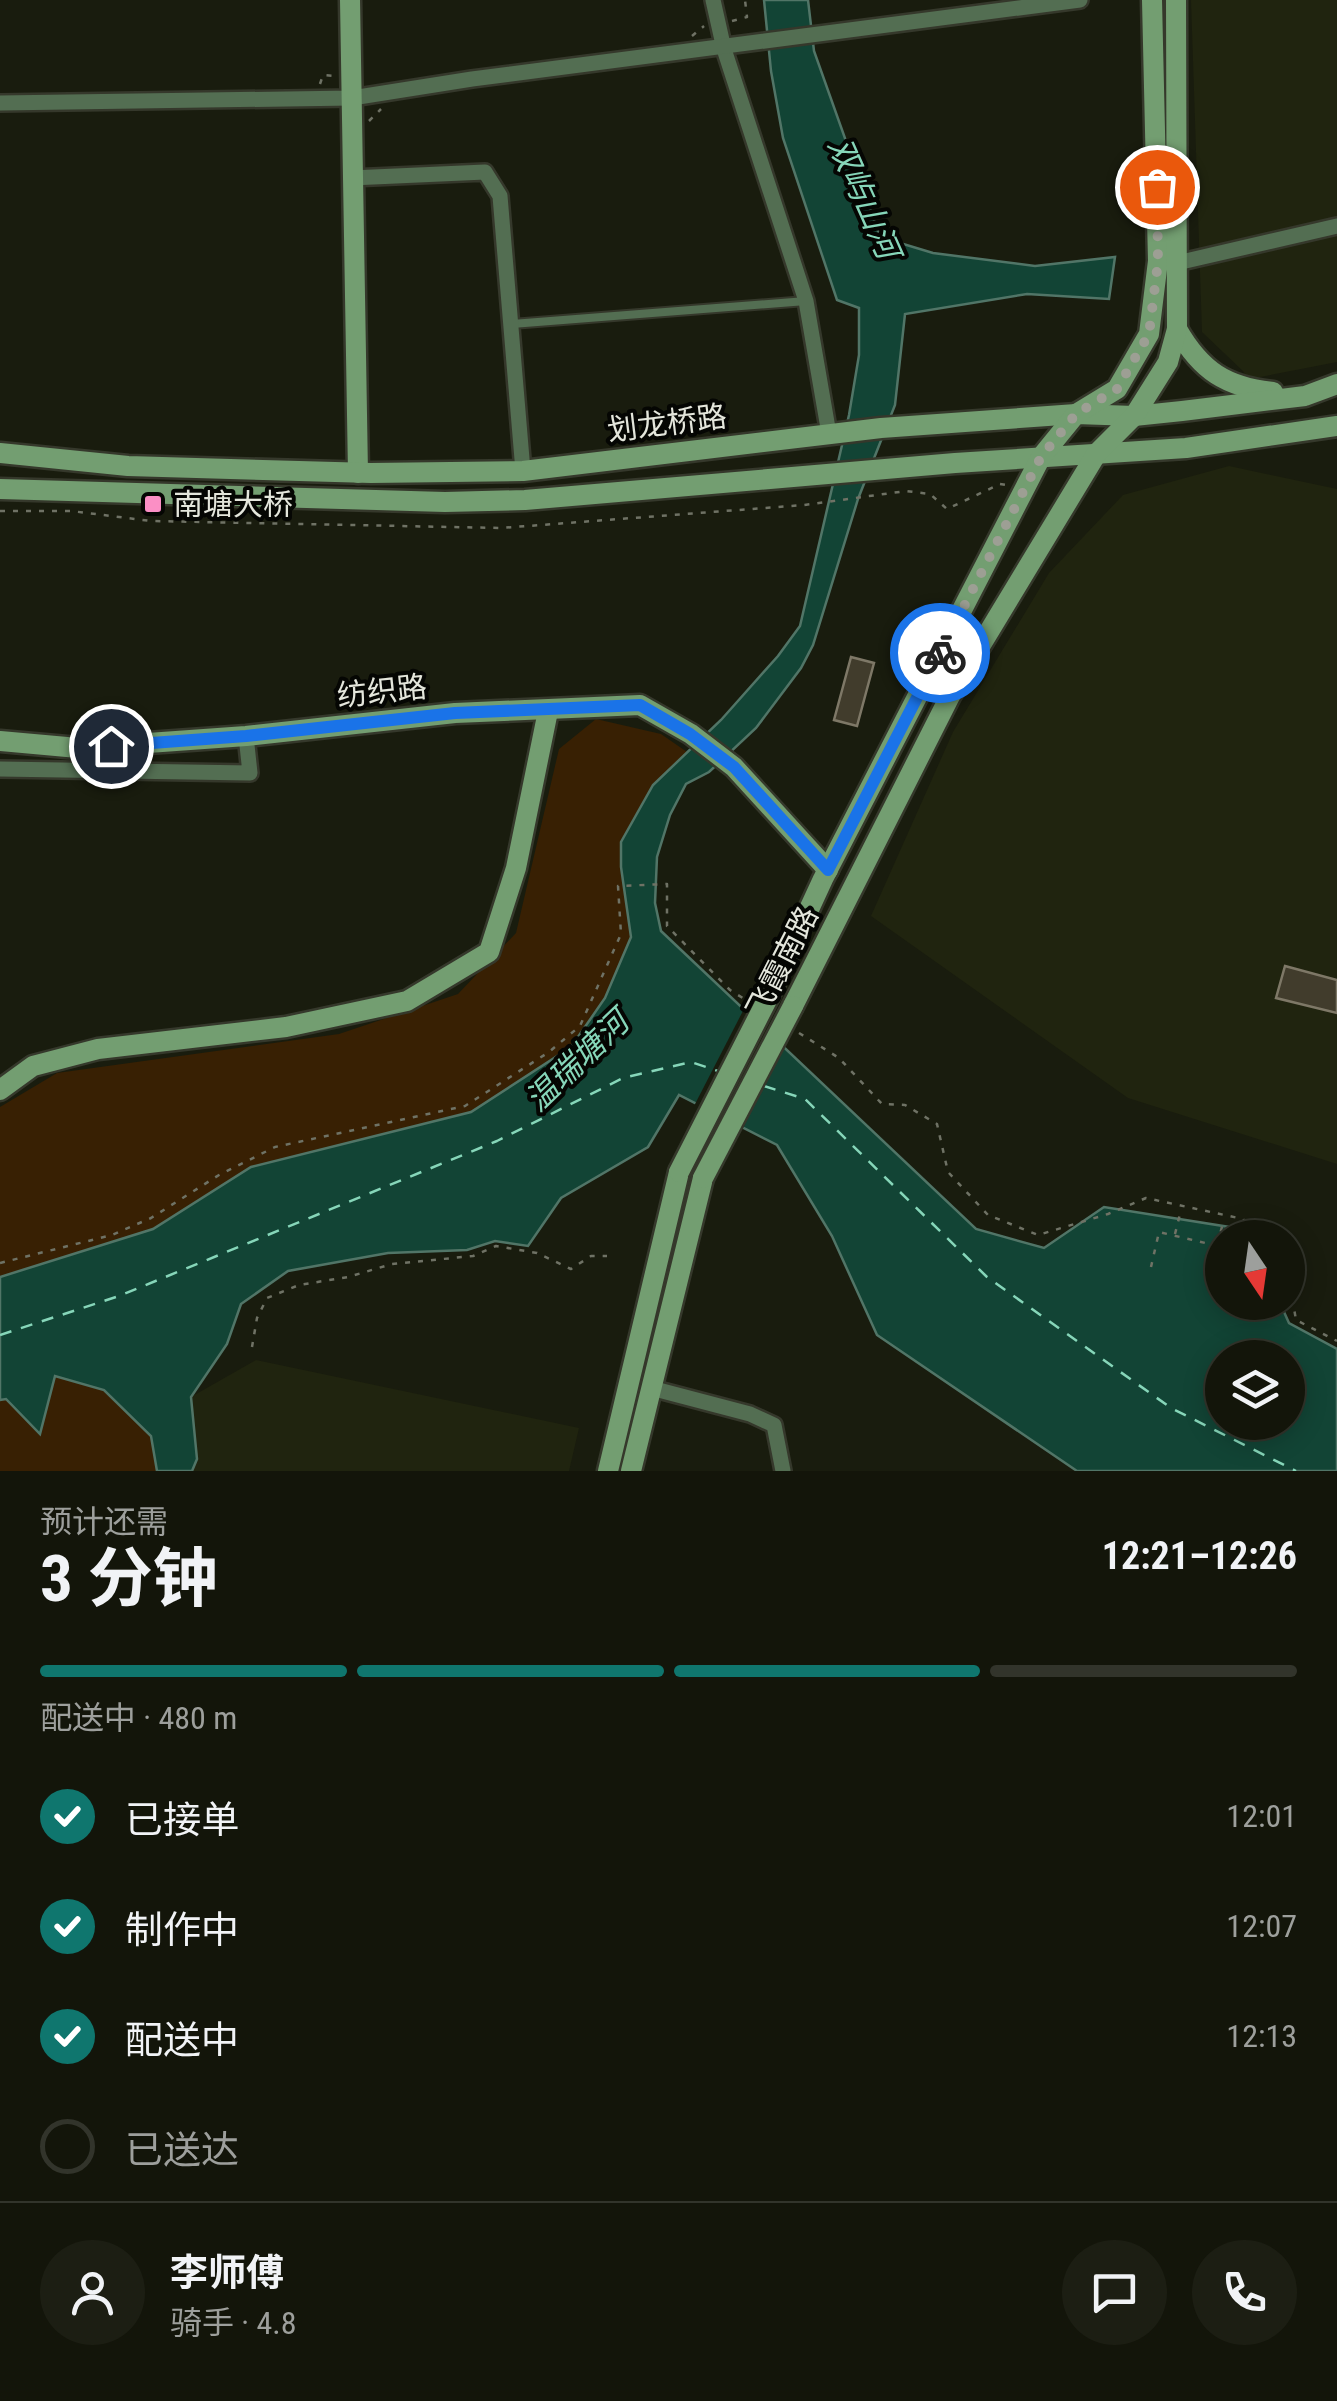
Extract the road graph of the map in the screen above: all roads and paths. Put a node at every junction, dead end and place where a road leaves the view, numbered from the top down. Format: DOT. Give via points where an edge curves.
graph roads {
  1 [pos="350,0"];
  2 [pos="713,0"];
  3 [pos="1080,0"];
  4 [pos="1152,0"];
  5 [pos="1176,0"];
  6 [pos="724,48"];
  7 [pos="352,98"];
  8 [pos="0,103"];
  9 [pos="351,178"];
  10 [pos="1337,226"];
  11 [pos="1178,263"];
  12 [pos="806,300"];
  13 [pos="512,324"];
  14 [pos="1177,329"];
  15 [pos="1337,384"];
  16 [pos="1305,396"];
  17 [pos="1076,414"];
  18 [pos="1134,416"];
  19 [pos="1337,426"];
  20 [pos="829,434"];
  21 [pos="0,453"];
  22 [pos="1097,453"];
  23 [pos="1041,457"];
  24 [pos="524,471"];
  25 [pos="358,473"];
  26 [pos="0,488"];
  27 [pos="548,711"];
  28 [pos="246,736"];
  29 [pos="0,742"];
  30 [pos="0,768"];
  31 [pos="828,870"];
  32 [pos="746,1000"];
  33 [pos="792,1029"];
  34 [pos="0,1090"];
  35 [pos="1181,1210"];
  36 [pos="1243,1220"];
  37 [pos="1174,1236"];
  38 [pos="1205,1243"];
  39 [pos="607,1256"];
  40 [pos="0,1263"];
  41 [pos="1150,1267"];
  42 [pos="1296,1320"];
  43 [pos="1337,1340"];
  44 [pos="252,1347"];
  45 [pos="652,1388"];
  46 [pos="608,1471"];
  47 [pos="631,1471"];
  48 [pos="783,1471"];
  1 -- 7 [label="main road"];
  2 -- 6 [label="street"];
  3 -- 6 [label="street"];
  4 -- 17 [label="main road" via="1158,262 1149,334 1117,389"];
  5 -- 11 [label="main road, 飞霞南路"];
  6 -- 7 [label="street"];
  6 -- 12 [label="street"];
  7 -- 8 [label="street"];
  7 -- 9 [label="main road"];
  9 -- 13 [label="street" via="485,172 500,196"];
  9 -- 25 [label="main road"];
  10 -- 11 [label="street"];
  11 -- 14 [label="main road, 飞霞南路"];
  12 -- 13 [label="lane"];
  12 -- 20 [label="street"];
  13 -- 24 [label="street"];
  14 -- 16 [label="main road" via="1192,355 1218,377 1245,389"];
  14 -- 18 [label="main road, 飞霞南路" via="1168,362"];
  15 -- 16 [label="main road, 划龙桥路"];
  16 -- 18 [label="main road, 划龙桥路"];
  17 -- 18 [label="main road, 划龙桥路"];
  17 -- 20 [label="main road, 划龙桥路"];
  17 -- 23 [label="main road, 飞霞南路"];
  18 -- 22 [label="main road, 飞霞南路"];
  19 -- 22 [label="main road, 划龙桥路"];
  20 -- 24 [label="main road, 划龙桥路"];
  21 -- 25 [label="main road, 划龙桥路" via="128,466"];
  22 -- 23 [label="main road, 划龙桥路"];
  22 -- 45 [label="main road, 飞霞南路, bridge" via="950,696 703,1178"];
  23 -- 26 [label="main road, 划龙桥路" via="525,500"];
  23 -- 31 [label="main road, 飞霞南路"];
  24 -- 25 [label="main road, 划龙桥路"];
  27 -- 28 [label="main road, 纺织路" via="455,713"];
  27 -- 31 [label="main road, 纺织路" via="640,705 734,767"];
  27 -- 34 [label="main road" via="516,868 489,952 407,1001 286,1027 98,1049 33,1066"];
  28 -- 29 [label="main road, 纺织路" via="78,748"];
  28 -- 30 [label="street" via="250,773"];
  31 -- 46 [label="main road, 飞霞南路, bridge" via="679,1172"];
  32 -- 40 [label="path" via="667,926 667,884 618,886 621,934 580,1026 465,1106 274,1147 151,1218"];
  33 -- 36 [label="path" via="839,1058 882,1104 905,1105 936,1124 948,1172 988,1215 1038,1235 1146,1198"];
  35 -- 37 [label="path"];
  37 -- 38 [label="path"];
  37 -- 41 [label="path" via="1159,1232"];
  39 -- 44 [label="path" via="591,1256 571,1269 537,1253 496,1246 473,1256 299,1284 267,1298"];
  42 -- 43 [label="path"];
  45 -- 47 [label="main road, 飞霞南路"];
  45 -- 48 [label="street" via="774,1424"];
}
